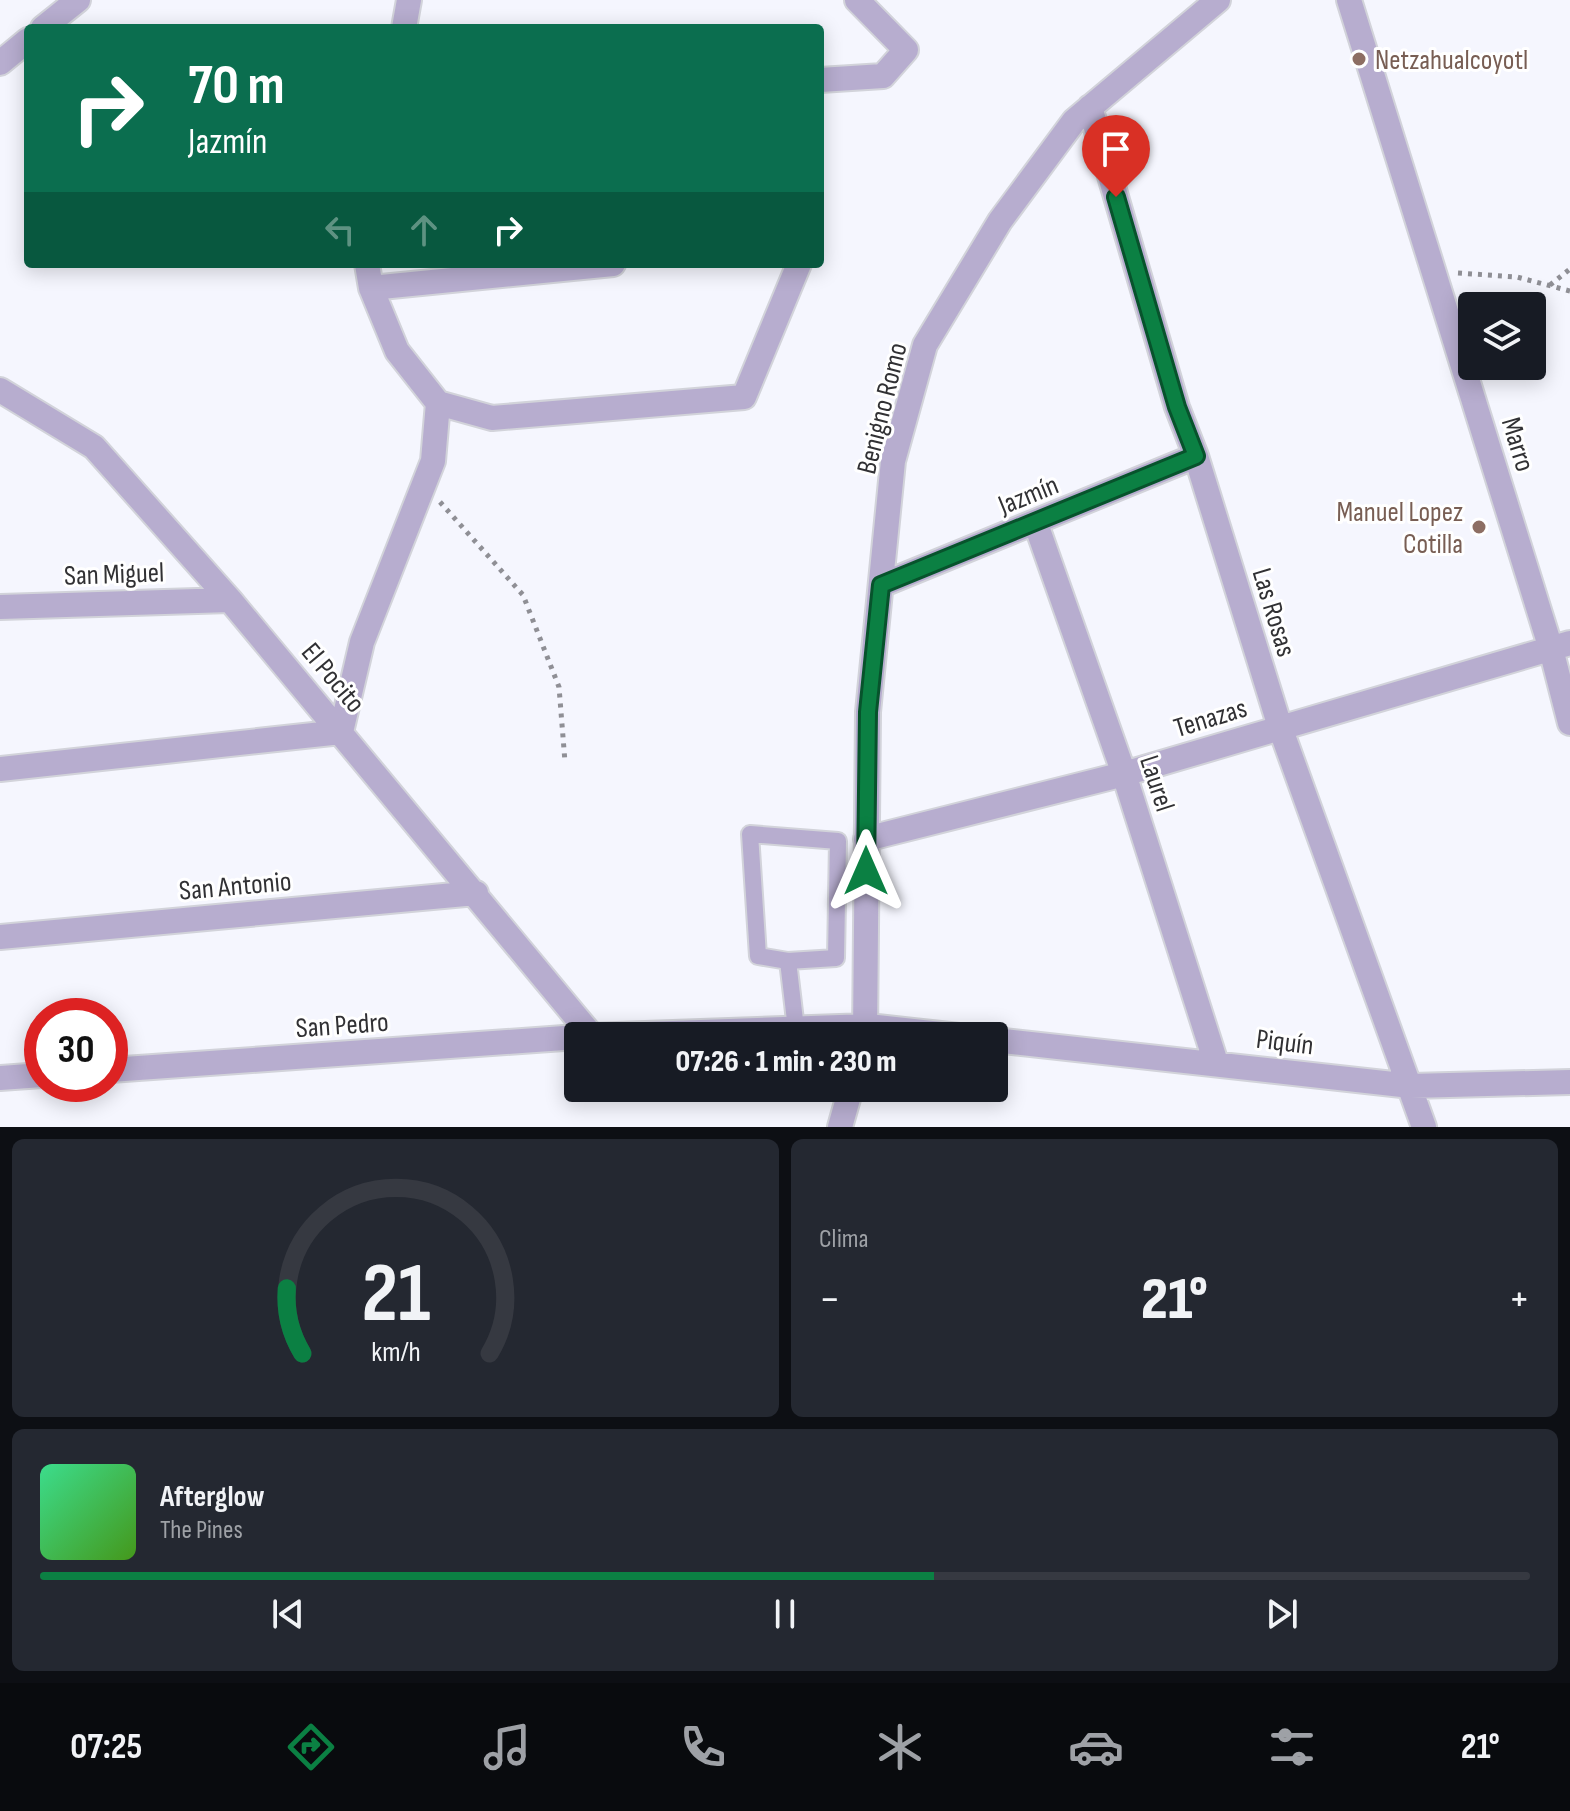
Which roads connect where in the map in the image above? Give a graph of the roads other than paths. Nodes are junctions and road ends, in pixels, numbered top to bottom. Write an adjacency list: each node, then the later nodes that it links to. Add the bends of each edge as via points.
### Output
1 (78, 0): 6 (street)
2 (409, 0): 7 (street)
3 (857, 0): 10 (street, via 906,50 883,76)
4 (1218, 0): 11 (street, Benigno Romo)
5 (1349, 0): 22 (street, Marro, via 1433,271)
6 (48, 24)
7 (405, 24)
8 (24, 43): 9 (street)
9 (0, 63)
10 (824, 80)
11 (1090, 107): 17 (street, Las Rosas); 19 (street, Benigno Romo, via 1000,221 925,345 893,461)
12 (532, 268): 14 (street)
13 (797, 268): 16 (street, via 744,397 492,418)
14 (369, 276): 16 (street, via 397,351)
15 (0, 390): 20 (street, El Pocito, via 94,447)
16 (438, 403): 25 (street, via 433,461 362,642)
17 (1196, 456): 18 (street, Jazmín); 24 (street, Las Rosas)
18 (1036, 524): 19 (street, Jazmín); 27 (street, Laurel)
19 (881, 585): 28 (street, Benigno Romo, via 868,712)
20 (230, 600): 21 (street, San Miguel); 25 (street, El Pocito)
21 (0, 607)
22 (1560, 646): 23 (street, Marro); 24 (street, Tenazas)
23 (1570, 723)
24 (1280, 727): 27 (street, Tenazas); 42 (street, Las Rosas)
25 (341, 732): 26 (street); 29 (street, El Pocito)
26 (0, 769)
27 (1124, 774): 28 (street, Tenazas); 37 (street, Laurel)
28 (866, 839): 34 (street, Benigno Romo)
29 (476, 893): 30 (street, San Antonio); 32 (street, El Pocito)
30 (0, 937)
31 (788, 961): 31 (lane, via 758,956 750,834 838,841 836,958); 33 (lane)
32 (579, 1022)
33 (795, 1022)
34 (867, 1022)
35 (564, 1038): 38 (street, San Pedro)
36 (1008, 1041): 37 (street, Piquín)
37 (1216, 1063): 42 (street, Piquín)
38 (128, 1069)
39 (24, 1076): 40 (street)
40 (0, 1078)
41 (1570, 1082): 42 (street, Piquín)
42 (1411, 1086): 45 (street, Las Rosas)
43 (847, 1102): 44 (street)
44 (840, 1127)
45 (1424, 1127)

